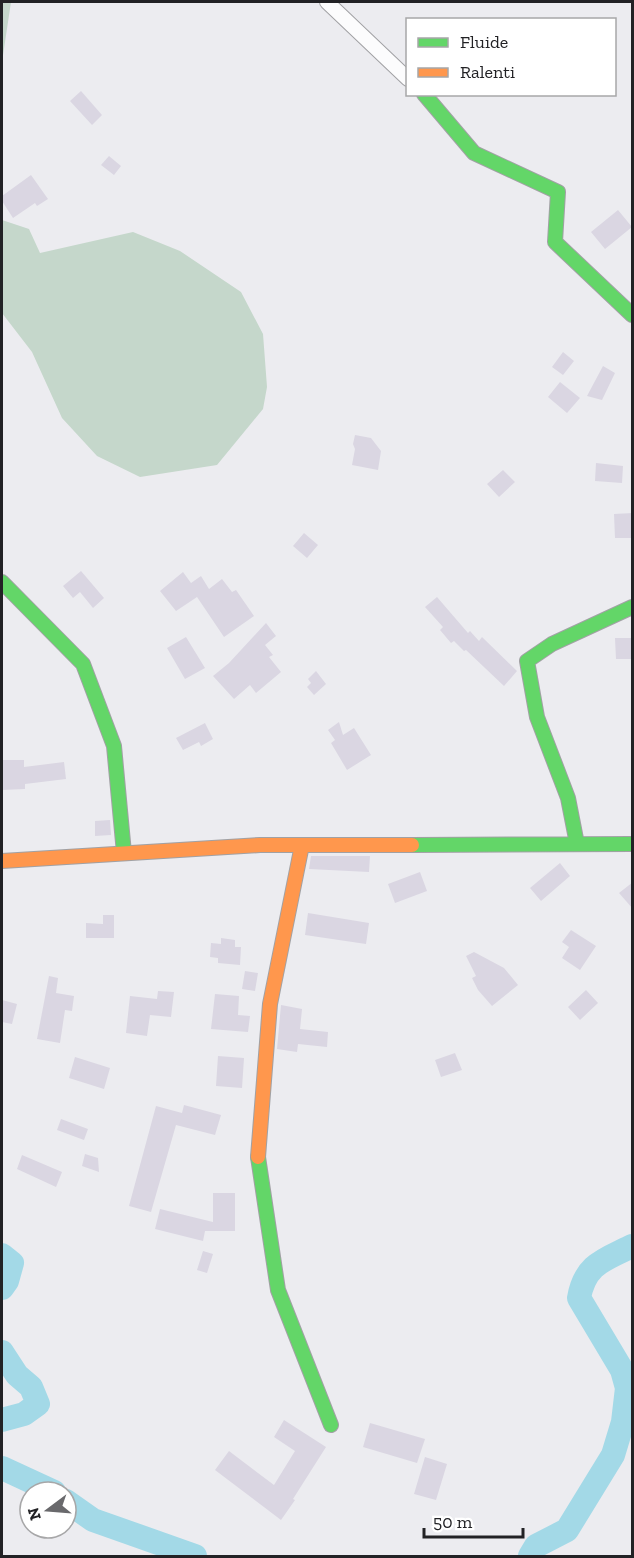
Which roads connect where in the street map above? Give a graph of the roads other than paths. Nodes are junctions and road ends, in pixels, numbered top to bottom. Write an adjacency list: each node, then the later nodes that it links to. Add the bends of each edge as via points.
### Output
1 (327, 2): 2 (street)
2 (406, 77)
3 (426, 96): 4 (street, via 474,153 558,192 555,242)
4 (633, 315)
5 (2, 582): 10 (street, via 83,664 114,746)
6 (633, 607): 8 (street, via 552,644 527,661 537,717 568,798)
7 (302, 844): 8 (street); 10 (street); 12 (street, via 270,1004 257,1153 278,1290)
8 (577, 844): 9 (street)
9 (633, 844)
10 (124, 853): 11 (street)
11 (2, 861)
12 (331, 1425)

